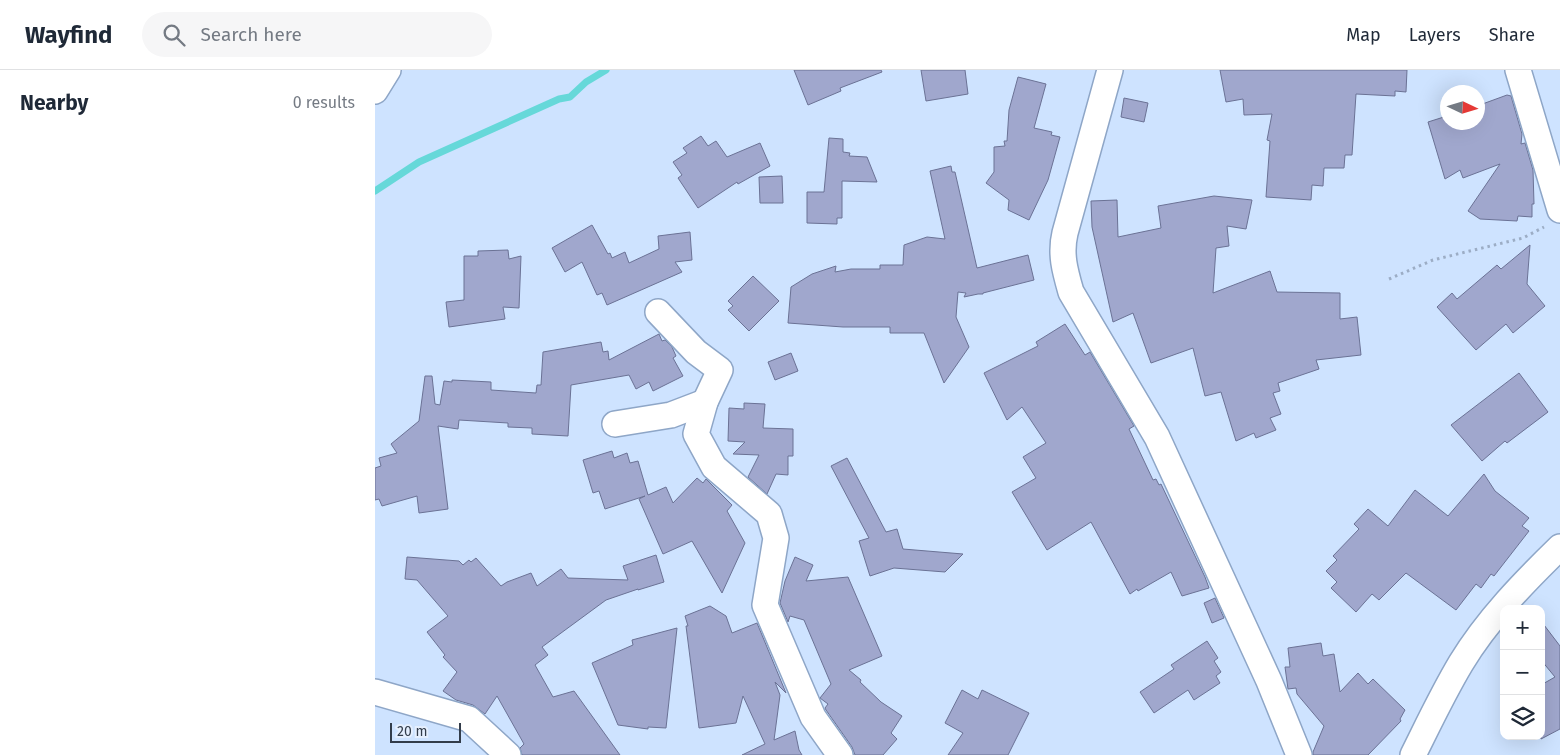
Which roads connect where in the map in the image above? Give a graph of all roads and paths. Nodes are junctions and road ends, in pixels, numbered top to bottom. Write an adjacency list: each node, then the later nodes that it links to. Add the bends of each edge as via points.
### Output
1 (388, 70): 4 (street)
2 (1109, 70): 14 (street, via 1062,250 1071,292 1157,437 1269,681)
3 (1518, 70): 5 (street)
4 (375, 92)
5 (1553, 218): 6 (path, via 1523,238 1433,260)
6 (1389, 279)
7 (658, 312): 8 (street, via 696,352 720,370)
8 (705, 402): 9 (street, via 671,415); 13 (street, via 695,434 714,467 769,514 776,538 765,606 813,717)
9 (615, 424)
10 (1560, 547): 15 (street, via 1524,582 1486,627 1461,663)
11 (375, 692): 12 (street, via 469,719)
12 (508, 755)
13 (840, 755)
14 (1299, 755)
15 (1413, 755)

